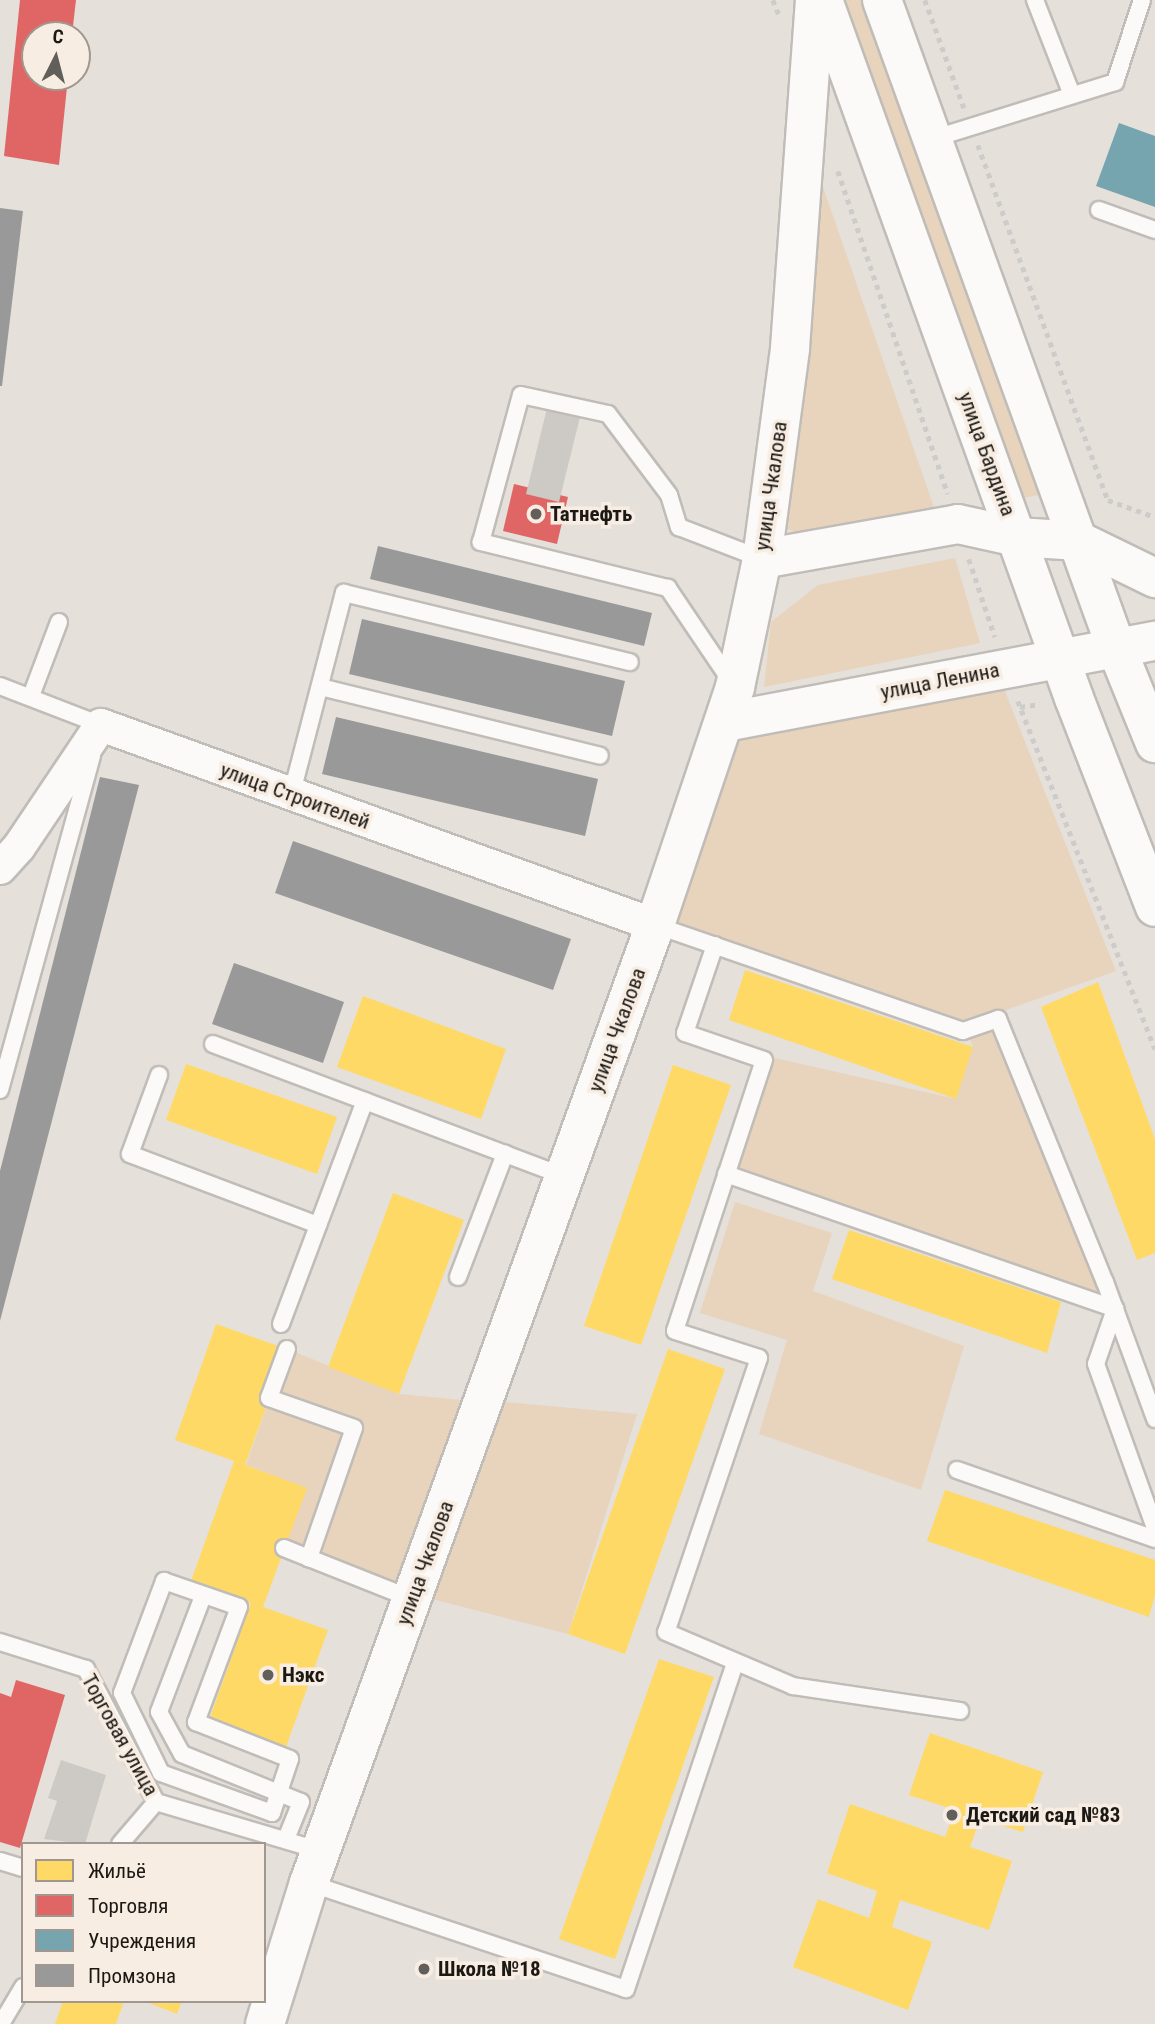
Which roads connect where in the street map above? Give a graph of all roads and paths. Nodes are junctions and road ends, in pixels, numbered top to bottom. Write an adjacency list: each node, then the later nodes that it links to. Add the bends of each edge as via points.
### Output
1 (815, 0): 15 (street, улица Чкалова, via 790,348)
2 (823, 0): 13 (street, улица Бардина)
3 (882, 0): 9 (street)
4 (925, 0): 8 (path)
5 (1035, 0): 7 (lane)
6 (1142, 0): 7 (lane, via 1115,82)
7 (1072, 95): 8 (lane)
8 (971, 127): 9 (lane); 12 (path, via 1108,500)
9 (932, 139): 14 (street)
10 (1099, 210): 11 (lane)
11 (1155, 230)
12 (1155, 517)
13 (1017, 537): 14 (street); 15 (street, via 958,524); 20 (street, улица Бардина)
14 (1079, 541): 16 (street); 19 (street)
15 (762, 559): 25 (street, улица Чкалова); 25 (lane, via 679,527 669,495 608,414 521,396 481,542 668,588)
16 (1155, 578)
17 (59, 622): 24 (lane)
18 (1155, 641): 19 (street, улица Ленина)
19 (1116, 647): 20 (street, улица Ленина); 27 (street)
20 (1059, 657): 25 (street, улица Ленина); 31 (street, улица Бардина)
21 (630, 662): 23 (lane, via 344,593)
22 (0, 686): 24 (lane)
23 (320, 687): 28 (lane); 29 (lane)
24 (31, 695): 26 (lane)
25 (730, 705): 32 (street, улица Чкалова)
26 (101, 725): 29 (street, улица Строителей); 30 (street); 36 (lane)
27 (1155, 743)
28 (600, 756)
29 (291, 796): 32 (street, улица Строителей)
30 (0, 868)
31 (1155, 906)
32 (655, 925): 33 (lane); 40 (street, улица Чкалова)
33 (715, 945): 39 (lane, via 685,1033 764,1060); 43 (lane, via 963,1031 998,1019)
34 (213, 1044): 37 (lane)
35 (159, 1076): 41 (lane, via 130,1154)
36 (0, 1090)
37 (365, 1101): 38 (lane); 41 (lane)
38 (505, 1154): 40 (lane); 42 (lane)
39 (726, 1174): 43 (lane); 55 (lane, via 675,1331 759,1358 666,1632)
40 (564, 1176): 53 (street, улица Чкалова)
41 (318, 1225): 44 (lane)
42 (458, 1277)
43 (1115, 1309): 46 (lane); 48 (lane, via 1096,1364)
44 (281, 1324)
45 (287, 1349): 51 (lane, via 270,1398 354,1428)
46 (1155, 1419)
47 (957, 1470): 49 (lane)
48 (1155, 1528)
49 (1155, 1539)
50 (284, 1548): 51 (lane)
51 (309, 1558): 53 (lane)
52 (203, 1596): 57 (lane, via 159,1712 182,1754); 57 (lane, via 239,1606 196,1722 290,1759); 57 (lane, via 164,1581 122,1693 161,1773 272,1813)
53 (412, 1599): 62 (street, улица Чкалова)
54 (0, 1642): 58 (lane, Торговая улица, via 86,1669)
55 (735, 1664): 56 (lane, via 793,1686); 62 (lane, Торговая улица, via 626,1989)
56 (960, 1711)
57 (279, 1793): 62 (lane, via 301,1802)
58 (156, 1802): 59 (lane); 60 (lane, Торговая улица)
59 (122, 1842)
60 (262, 1842)
61 (266, 1843): 62 (lane, Торговая улица)
62 (305, 1858): 67 (street, улица Чкалова)
63 (0, 1861): 64 (lane)
64 (21, 1867)
65 (21, 1990): 66 (lane)
66 (1, 2024)
67 (265, 2024)

